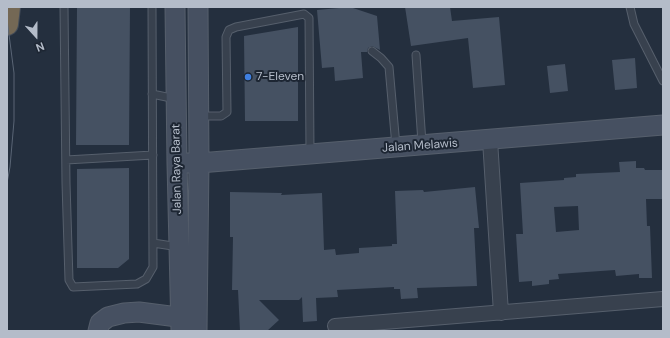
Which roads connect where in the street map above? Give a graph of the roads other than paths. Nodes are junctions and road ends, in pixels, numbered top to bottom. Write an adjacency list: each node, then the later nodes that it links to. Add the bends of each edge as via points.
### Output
1 (9, 7): 7 (highway)
2 (64, 7): 20 (lane)
3 (152, 7): 11 (lane)
4 (175, 7): 12 (main road, Jalan Raya Barat)
5 (198, 7): 13 (main road, Jalan Raya Barat)
6 (630, 7): 10 (lane, via 634,24)
7 (7, 24)
8 (372, 51): 17 (lane, via 389,67)
9 (416, 55): 16 (lane)
10 (663, 81)
11 (152, 94): 12 (lane); 19 (lane)
12 (176, 99): 21 (main road, Jalan Raya Barat)
13 (199, 116): 18 (lane, via 222,116 227,112 226,37 229,30 304,14 309,18); 22 (main road, Jalan Raya Barat)
14 (663, 125): 15 (main road, Jalan Melawis)
15 (490, 140): 16 (main road, Jalan Melawis); 26 (street)
16 (422, 146): 17 (main road, Jalan Melawis)
17 (396, 148): 18 (main road, Jalan Melawis)
18 (310, 154): 22 (main road, Jalan Melawis)
19 (153, 155): 20 (lane); 23 (lane)
20 (66, 160): 23 (lane, via 69,280 73,287 137,284 146,279 153,267)
21 (177, 163): 22 (main road, Jalan Melawis); 24 (main road, Jalan Raya Barat)
22 (199, 163): 27 (main road, Jalan Raya Barat)
23 (153, 243): 24 (lane)
24 (179, 247): 27 (main road, Jalan Raya Barat)
25 (663, 299): 26 (street)
26 (501, 313): 28 (street)
27 (189, 324): 29 (main road, via 139,312 114,314 100,323)
28 (335, 326)
29 (98, 331)

